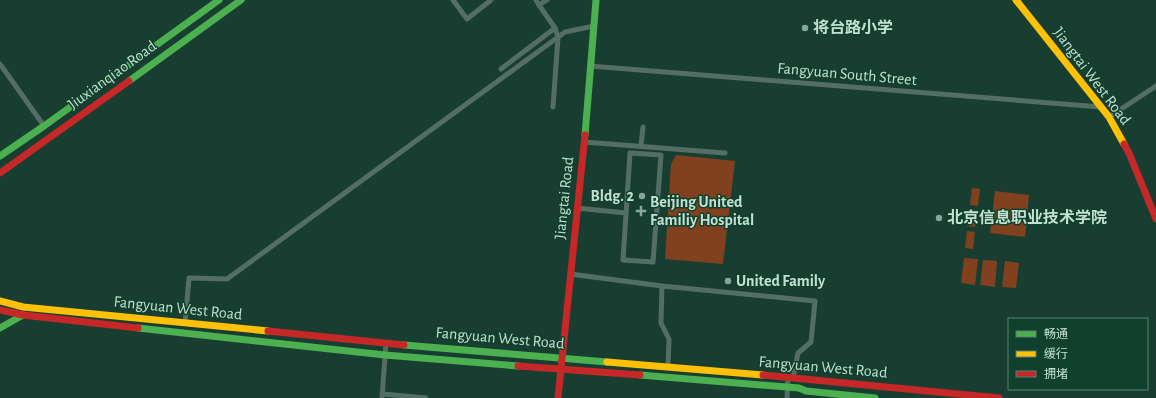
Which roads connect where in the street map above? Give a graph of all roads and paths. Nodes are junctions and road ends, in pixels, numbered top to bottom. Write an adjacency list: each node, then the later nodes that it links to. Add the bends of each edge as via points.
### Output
1 (218, 0): 20 (main road, Jiuxianqiao Road)
2 (241, 0): 26 (main road, Jiuxianqiao Road)
3 (453, 0): 4 (street, via 467,19)
4 (491, 0)
5 (536, 0): 9 (street)
6 (547, 0): 9 (street)
7 (596, 0): 10 (main road, Jiangtai Road)
8 (1016, 0): 18 (main road, Jiangtai West Road)
9 (539, 5): 11 (street)
10 (594, 26): 12 (street, via 565,32); 14 (main road, Jiangtai Road)
11 (555, 28): 12 (street); 15 (street)
12 (558, 37): 17 (street); 35 (street, via 227,279 189,278)
13 (0, 64): 20 (street)
14 (590, 66): 18 (street, Fangyuan South Street); 22 (main road, Jiangtai Road)
15 (501, 69)
16 (1156, 86): 19 (street)
17 (553, 106)
18 (1102, 107): 19 (main road, Jiangtai West Road)
19 (1109, 117): 29 (main road, Jiangtai West Road, via 1129,153)
20 (44, 126): 25 (main road, Jiuxianqiao Road)
21 (643, 127): 23 (street)
22 (584, 142): 23 (street); 27 (main road, Jiangtai Road)
23 (641, 146): 24 (street)
24 (725, 153)
25 (0, 156)
26 (0, 173)
27 (577, 208): 28 (street); 30 (main road, Jiangtai Road)
28 (626, 214): 28 (street, via 630,153 660,155 653,262 623,260)
29 (1156, 219)
30 (570, 274): 31 (street); 39 (main road, Jiangtai Road)
31 (662, 286): 40 (street, via 661,323 669,339); 42 (street, via 815,301 811,342 798,353)
32 (0, 301): 35 (main road, Fangyuan West Road, via 23,307)
33 (0, 310): 34 (main road, Fangyuan West Road)
34 (23, 315): 36 (main road); 38 (main road, Fangyuan West Road)
35 (186, 323): 37 (main road, Fangyuan West Road)
36 (0, 328)
37 (386, 343): 38 (street); 39 (main road, Fangyuan West Road)
38 (385, 355): 41 (main road, Fangyuan West Road); 44 (street)
39 (562, 357): 40 (main road, Fangyuan West Road); 41 (main road, Jiangtai Road)
40 (668, 367): 42 (main road, Fangyuan West Road)
41 (561, 369): 43 (main road, Fangyuan West Road); 46 (main road, Jiangtai Road)
42 (791, 378): 43 (street); 49 (main road, Fangyuan West Road)
43 (788, 387): 47 (street); 48 (main road, Fangyuan West Road)
44 (382, 396): 45 (street)
45 (426, 398)
46 (558, 398)
47 (787, 398)
48 (875, 398)
49 (999, 398)

